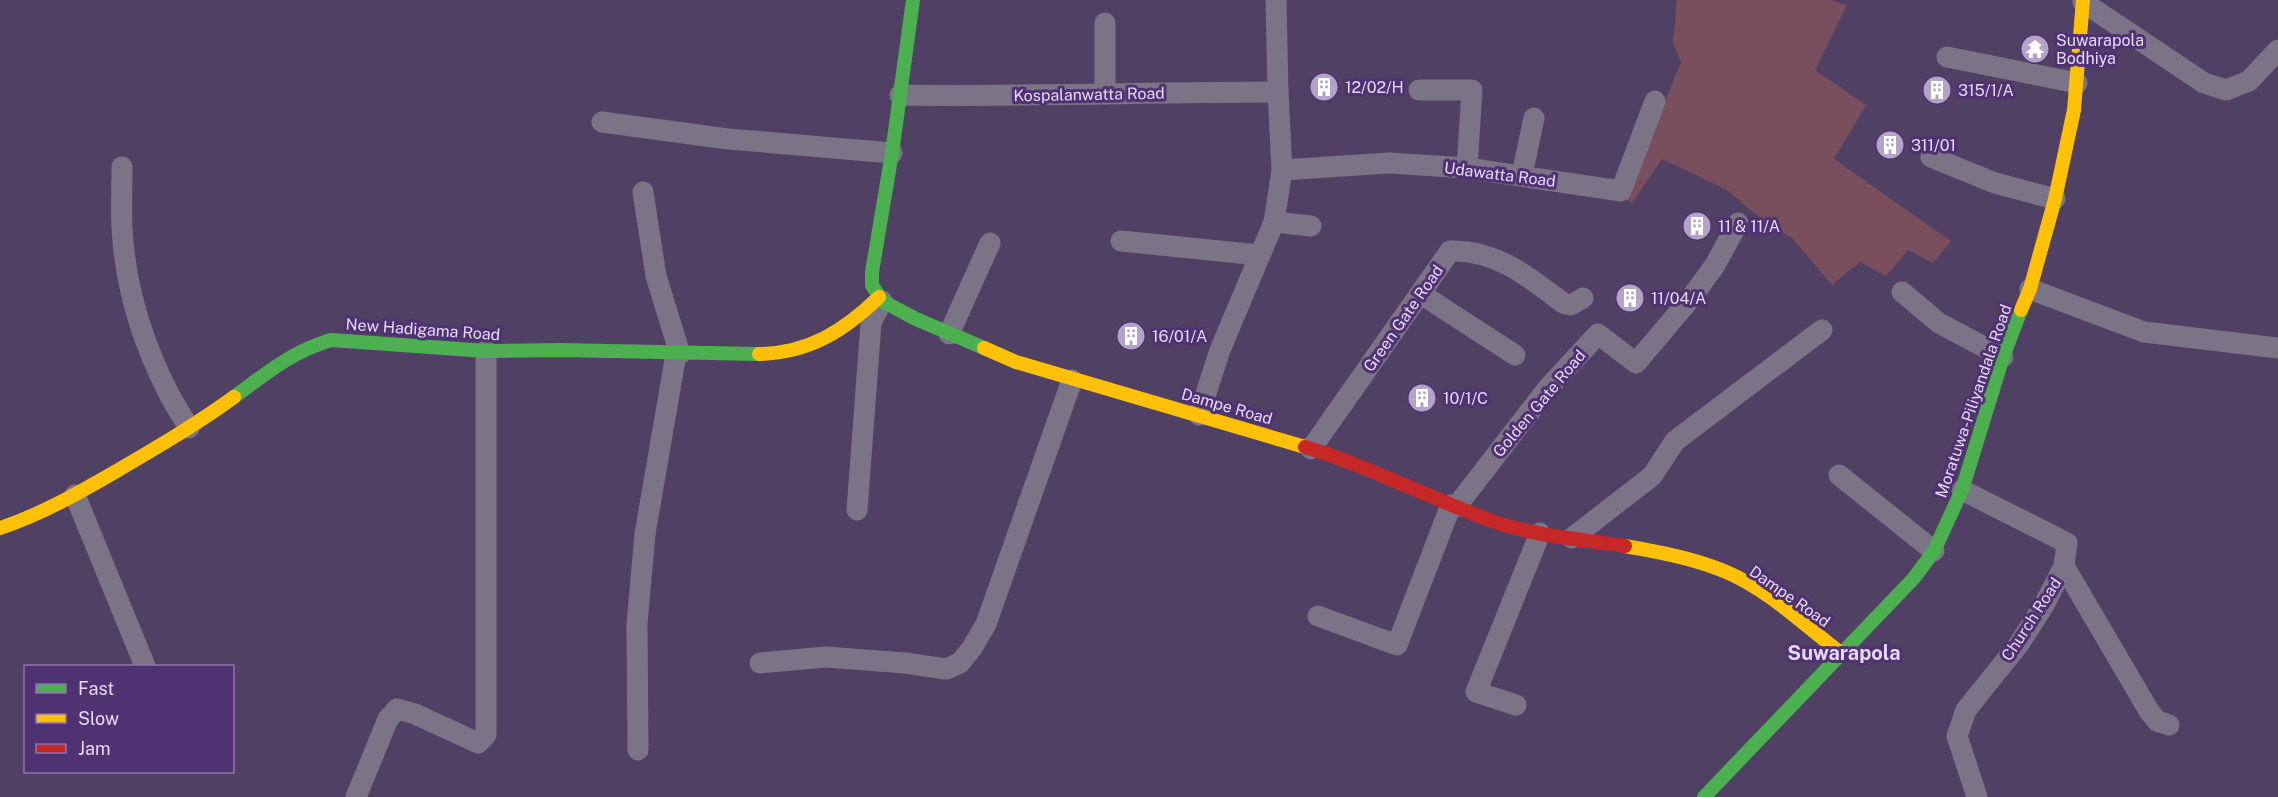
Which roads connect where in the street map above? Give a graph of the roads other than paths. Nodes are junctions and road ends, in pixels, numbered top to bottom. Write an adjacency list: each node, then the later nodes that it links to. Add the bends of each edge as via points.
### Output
1 (913, 0): 11 (street)
2 (1276, 0): 9 (street)
3 (2083, 1): 5 (street, via 2204,83 2226,90 2249,81); 7 (street, Moratuwa-Piliyandala Road)
4 (1105, 23): 10 (street)
5 (2278, 50)
6 (1947, 57): 7 (street)
7 (2078, 83): 22 (street, Moratuwa-Piliyandala Road)
8 (1419, 90): 18 (street, via 1472,90)
9 (1278, 92): 10 (street, Kospalanwatta Road); 19 (street)
10 (1105, 93): 11 (street, Kospalanwatta Road)
11 (900, 95): 15 (street)
12 (1655, 101): 20 (street, Udawatta Road, via 1621,192)
13 (1534, 118): 20 (street)
14 (602, 122): 15 (street, via 728,139)
15 (892, 153): 33 (street, via 872,272 872,285)
16 (1931, 157): 22 (street, via 1995,183)
17 (122, 167): 43 (street, via 122,228 130,290 140,328)
18 (1467, 168): 19 (street, Udawatta Road, via 1389,163); 20 (street, Udawatta Road)
19 (1282, 171): 23 (street)
20 (1522, 175)
21 (643, 192): 38 (street, via 656,276)
22 (2055, 199): 29 (street, Moratuwa-Piliyandala Road)
23 (1274, 222): 25 (street); 28 (street)
24 (1738, 223): 48 (street, Golden Gate Road, via 1691,298 1636,363 1598,334 1548,388)
25 (1311, 226)
26 (1121, 241): 28 (street)
27 (990, 243): 35 (street)
28 (1259, 255): 42 (street, via 1220,350)
29 (2030, 289): 36 (street, via 2144,332); 40 (street, Moratuwa-Piliyandala Road)
30 (1902, 292): 40 (street, via 1939,323)
31 (1421, 294): 32 (street, Green Gate Road, via 1449,251 1467,250 1520,271 1563,303 1571,305); 39 (street); 44 (street, Green Gate Road)
32 (1583, 298)
33 (880, 299): 35 (street, Dampe Road); 38 (street, New Hadigama Road, via 854,321 801,348 737,356); 49 (street, via 871,323)
34 (1822, 330): 52 (street, via 1675,441 1652,476)
35 (949, 334): 41 (street, Dampe Road)
36 (2278, 348)
37 (486, 351): 38 (street, New Hadigama Road); 43 (street, New Hadigama Road, via 331,340 292,355); 62 (street, via 486,735 478,743 397,709 388,719)
38 (678, 354): 61 (street, via 645,534 637,624)
39 (1515, 355)
40 (2003, 357): 46 (street, Moratuwa-Piliyandala Road)
41 (1072, 380): 42 (street, Dampe Road); 57 (street, via 986,624 960,663 946,669 826,657)
42 (1199, 415): 44 (street, Dampe Road)
43 (189, 428): 47 (street, New Hadigama Road)
44 (1311, 449): 48 (street, Dampe Road)
45 (1839, 475): 53 (street)
46 (1962, 490): 53 (street, Moratuwa-Piliyandala Road); 54 (street, Church Road, via 2067,543)
47 (75, 495): 50 (street, New Hadigama Road, via 22,522); 58 (street)
48 (1454, 506): 51 (street, Dampe Road); 55 (street, via 1397,645)
49 (857, 510)
50 (0, 528)
51 (1540, 534): 52 (street, Dampe Road); 59 (street, via 1476,692)
52 (1572, 538): 56 (street, Dampe Road, via 1660,552 1726,572 1764,594)
53 (1934, 551): 56 (street, Moratuwa-Piliyandala Road, via 1914,578)
54 (2064, 566): 60 (street, via 2149,711 2157,721); 64 (street, Church Road, via 2019,644 1966,710 1957,736)
55 (1318, 616)
56 (1842, 654): 63 (street, Moratuwa-Piliyandala Road)
57 (760, 663)
58 (145, 665)
59 (1516, 705)
60 (2169, 725)
61 (638, 750)
62 (356, 797)
63 (1704, 797)
64 (1977, 797)

